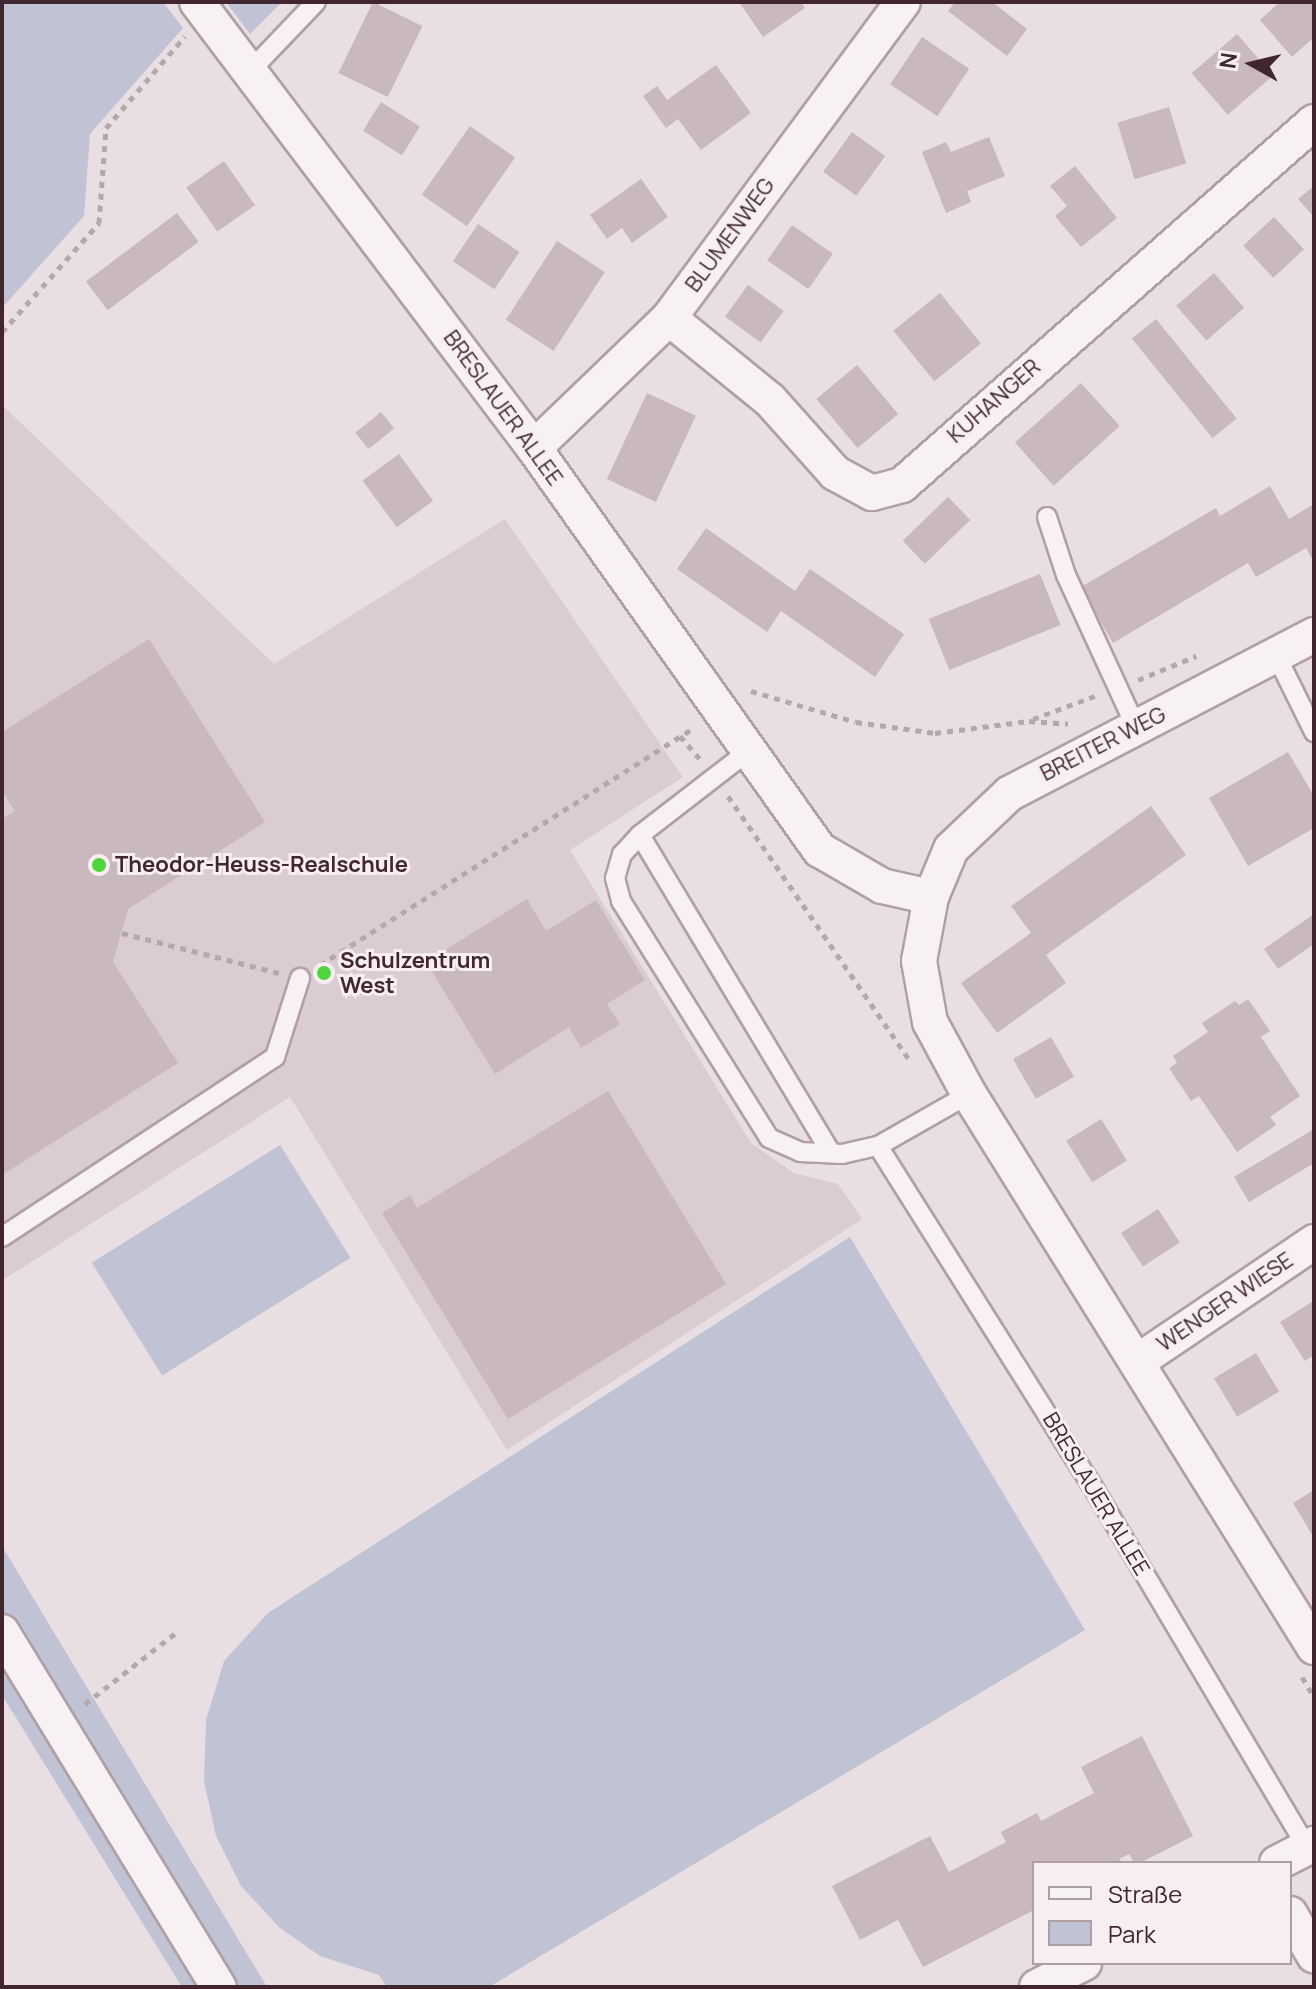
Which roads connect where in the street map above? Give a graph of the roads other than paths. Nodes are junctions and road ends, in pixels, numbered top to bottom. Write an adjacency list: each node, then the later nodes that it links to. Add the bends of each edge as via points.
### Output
1 (316, 2): 4 (lane)
2 (903, 2): 6 (street, BLUMENWEG)
3 (201, 7): 4 (street, BRESLAUER ALLEE)
4 (251, 70): 7 (street, BRESLAUER ALLEE)
5 (1314, 122): 6 (street, KUHANGER, via 902,485 872,493 835,473 770,400)
6 (669, 318): 7 (street, BLUMENWEG)
7 (534, 448): 13 (street, BRESLAUER ALLEE)
8 (1047, 517): 11 (lane, via 1066,575 1117,689)
9 (1314, 635): 10 (street, BREITER WEG)
10 (1277, 657): 11 (street, BREITER WEG); 12 (lane)
11 (1124, 732): 15 (street, BREITER WEG, via 1010,793 979,819 951,849)
12 (1314, 732)
13 (746, 753): 14 (lane); 15 (street, BRESLAUER ALLEE, via 820,850 882,886)
14 (640, 835): 19 (lane); 19 (lane, via 622,854 615,878 621,901 769,1138 800,1152)
15 (931, 897): 17 (street, via 919,961 930,1022)
16 (300, 978): 20 (lane, via 275,1057)
17 (955, 1100): 18 (lane); 22 (street)
18 (878, 1146): 19 (lane); 25 (lane, BRESLAUER ALLEE)
19 (831, 1153)
20 (2, 1237)
21 (1314, 1242): 22 (street, WENGER WIESE)
22 (1137, 1362): 24 (street)
23 (2, 1632): 30 (street)
24 (1314, 1647)
25 (1311, 1845): 26 (street)
26 (1281, 1861)
27 (1292, 1917): 28 (street)
28 (1314, 1955)
29 (1080, 1965): 31 (street)
30 (219, 1987)
31 (1037, 1987)

